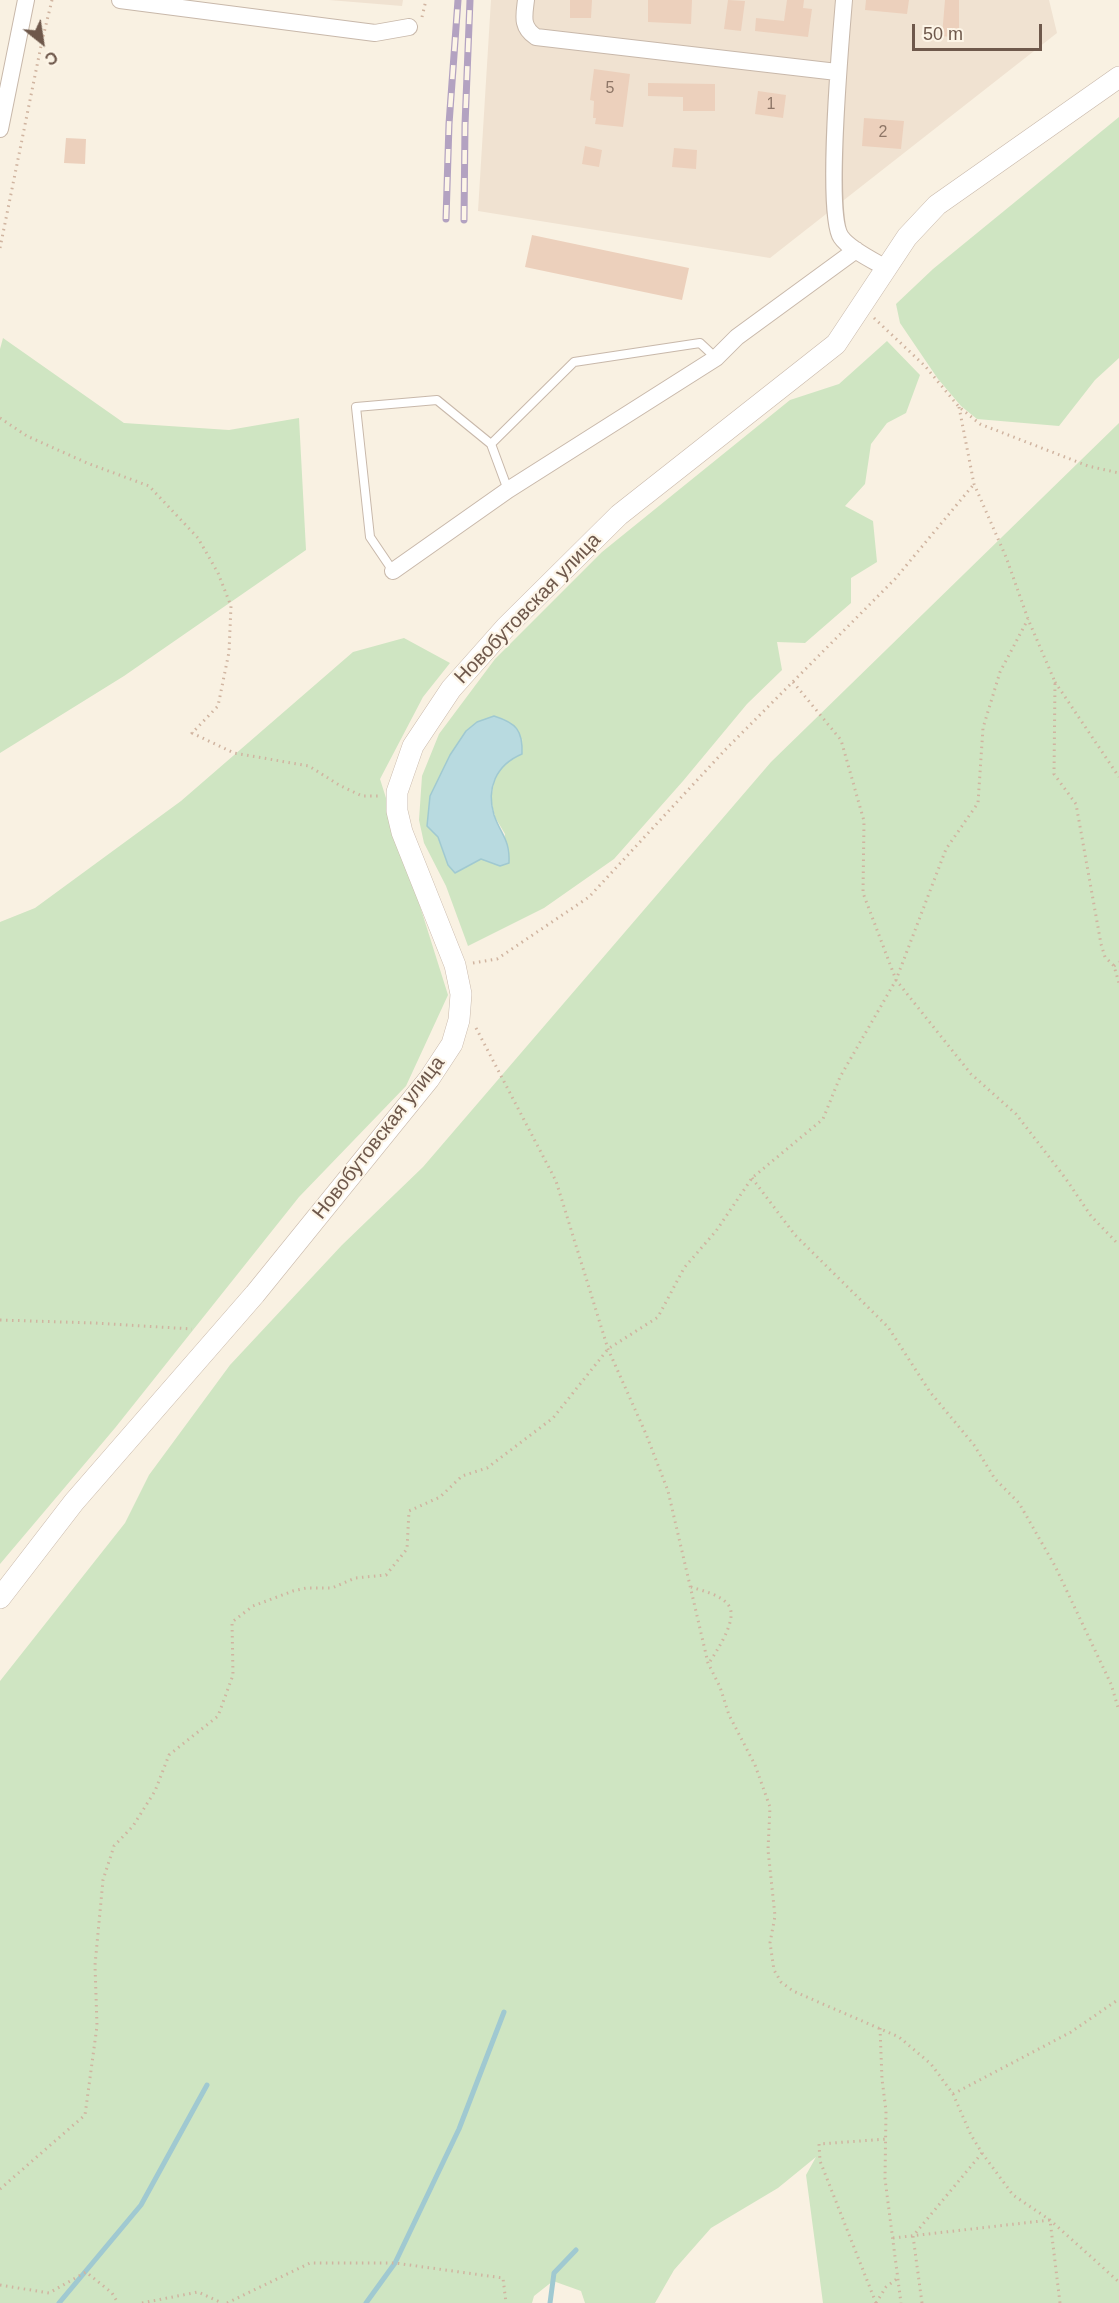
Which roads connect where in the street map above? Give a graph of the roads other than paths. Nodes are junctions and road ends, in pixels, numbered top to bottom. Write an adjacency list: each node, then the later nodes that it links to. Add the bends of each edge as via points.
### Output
1 (26, 0): 8 (street)
2 (120, 0): 5 (street, via 375,33)
3 (526, 0): 6 (street, via 523,21 527,32 536,37)
4 (844, 0): 6 (street)
5 (409, 27)
6 (837, 72): 9 (street, via 835,207 840,237)
7 (1119, 76): 10 (street, Новобутовская улица, via 938,205 907,237)
8 (0, 129)
9 (856, 250): 10 (street); 11 (street, via 737,338)
10 (886, 268): 15 (street, Новобутовская улица, via 836,344 619,515 506,627 451,689 413,746 404,768 397,811 455,965 462,994 452,1044 429,1079 255,1294 74,1502)
11 (716, 358): 12 (lane, via 700,343 574,362); 13 (street)
12 (491, 444): 13 (lane); 14 (lane, via 437,400 356,407 370,537)
13 (508, 490): 14 (street)
14 (393, 571)
15 (0, 1598)

